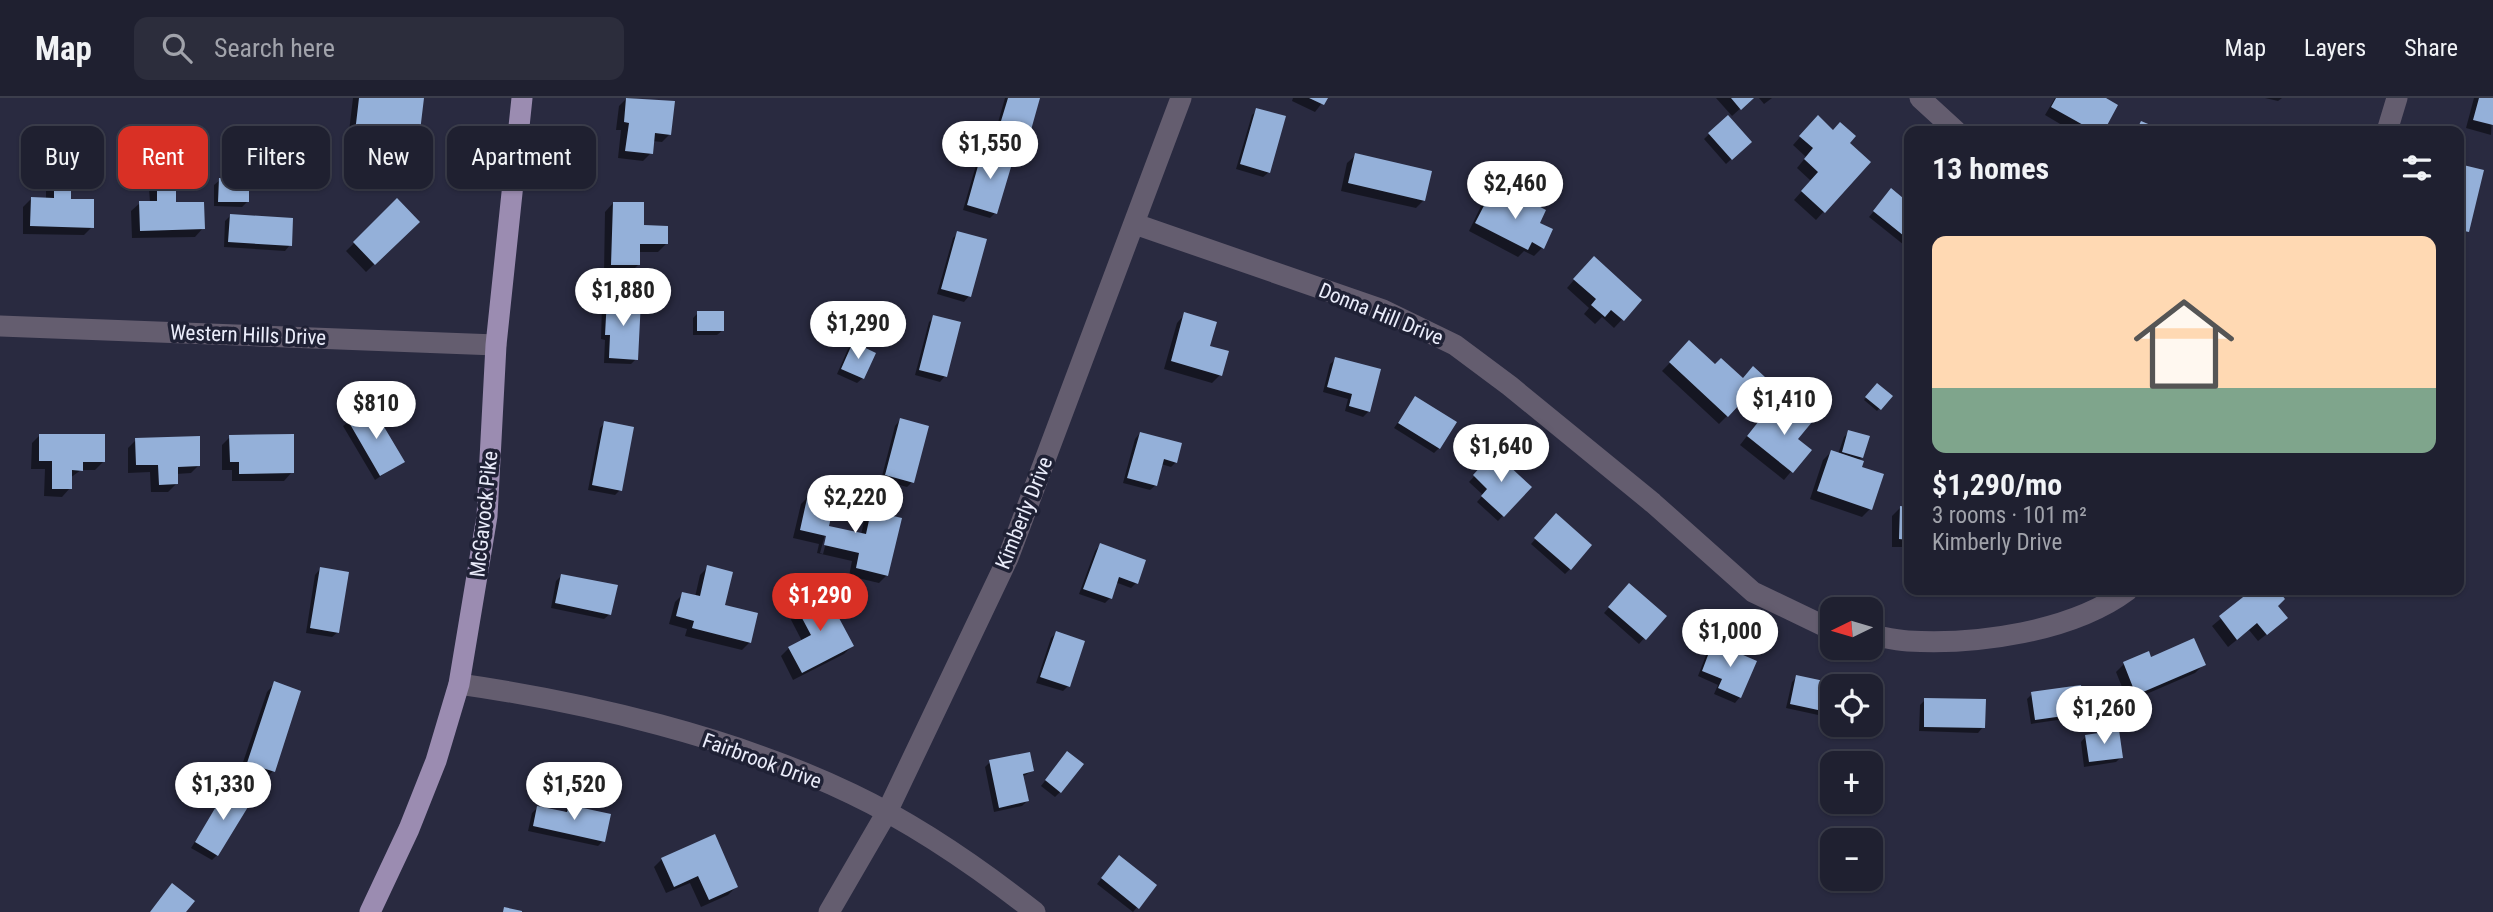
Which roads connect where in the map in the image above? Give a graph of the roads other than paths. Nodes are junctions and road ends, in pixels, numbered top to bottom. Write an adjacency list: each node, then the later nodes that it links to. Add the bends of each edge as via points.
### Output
1 (522, 98): 9 (main road, McGavock Pike)
2 (1181, 98): 7 (street, Kimberly Drive)
3 (1920, 98): 5 (street)
4 (2397, 98): 6 (street)
5 (1951, 126)
6 (2389, 126)
7 (1135, 224): 11 (street, Donna Hill Drive, via 1383,310 1455,345 1653,503 1753,592); 14 (street, Kimberly Drive, via 1008,558)
8 (0, 326): 9 (street, Western Hills Drive)
9 (496, 345): 13 (main road, McGavock Pike, via 487,516)
10 (2121, 595): 12 (street, via 2062,624 1977,640)
11 (1820, 624)
12 (1883, 637)
13 (459, 684): 14 (street, Fairbrook Drive, via 563,702 682,733 787,768); 15 (main road, McGavock Pike, via 410,830)
14 (887, 812): 16 (street, Kimberly Drive); 17 (street, Fairbrook Drive)
15 (370, 912)
16 (829, 912)
17 (1035, 912)

